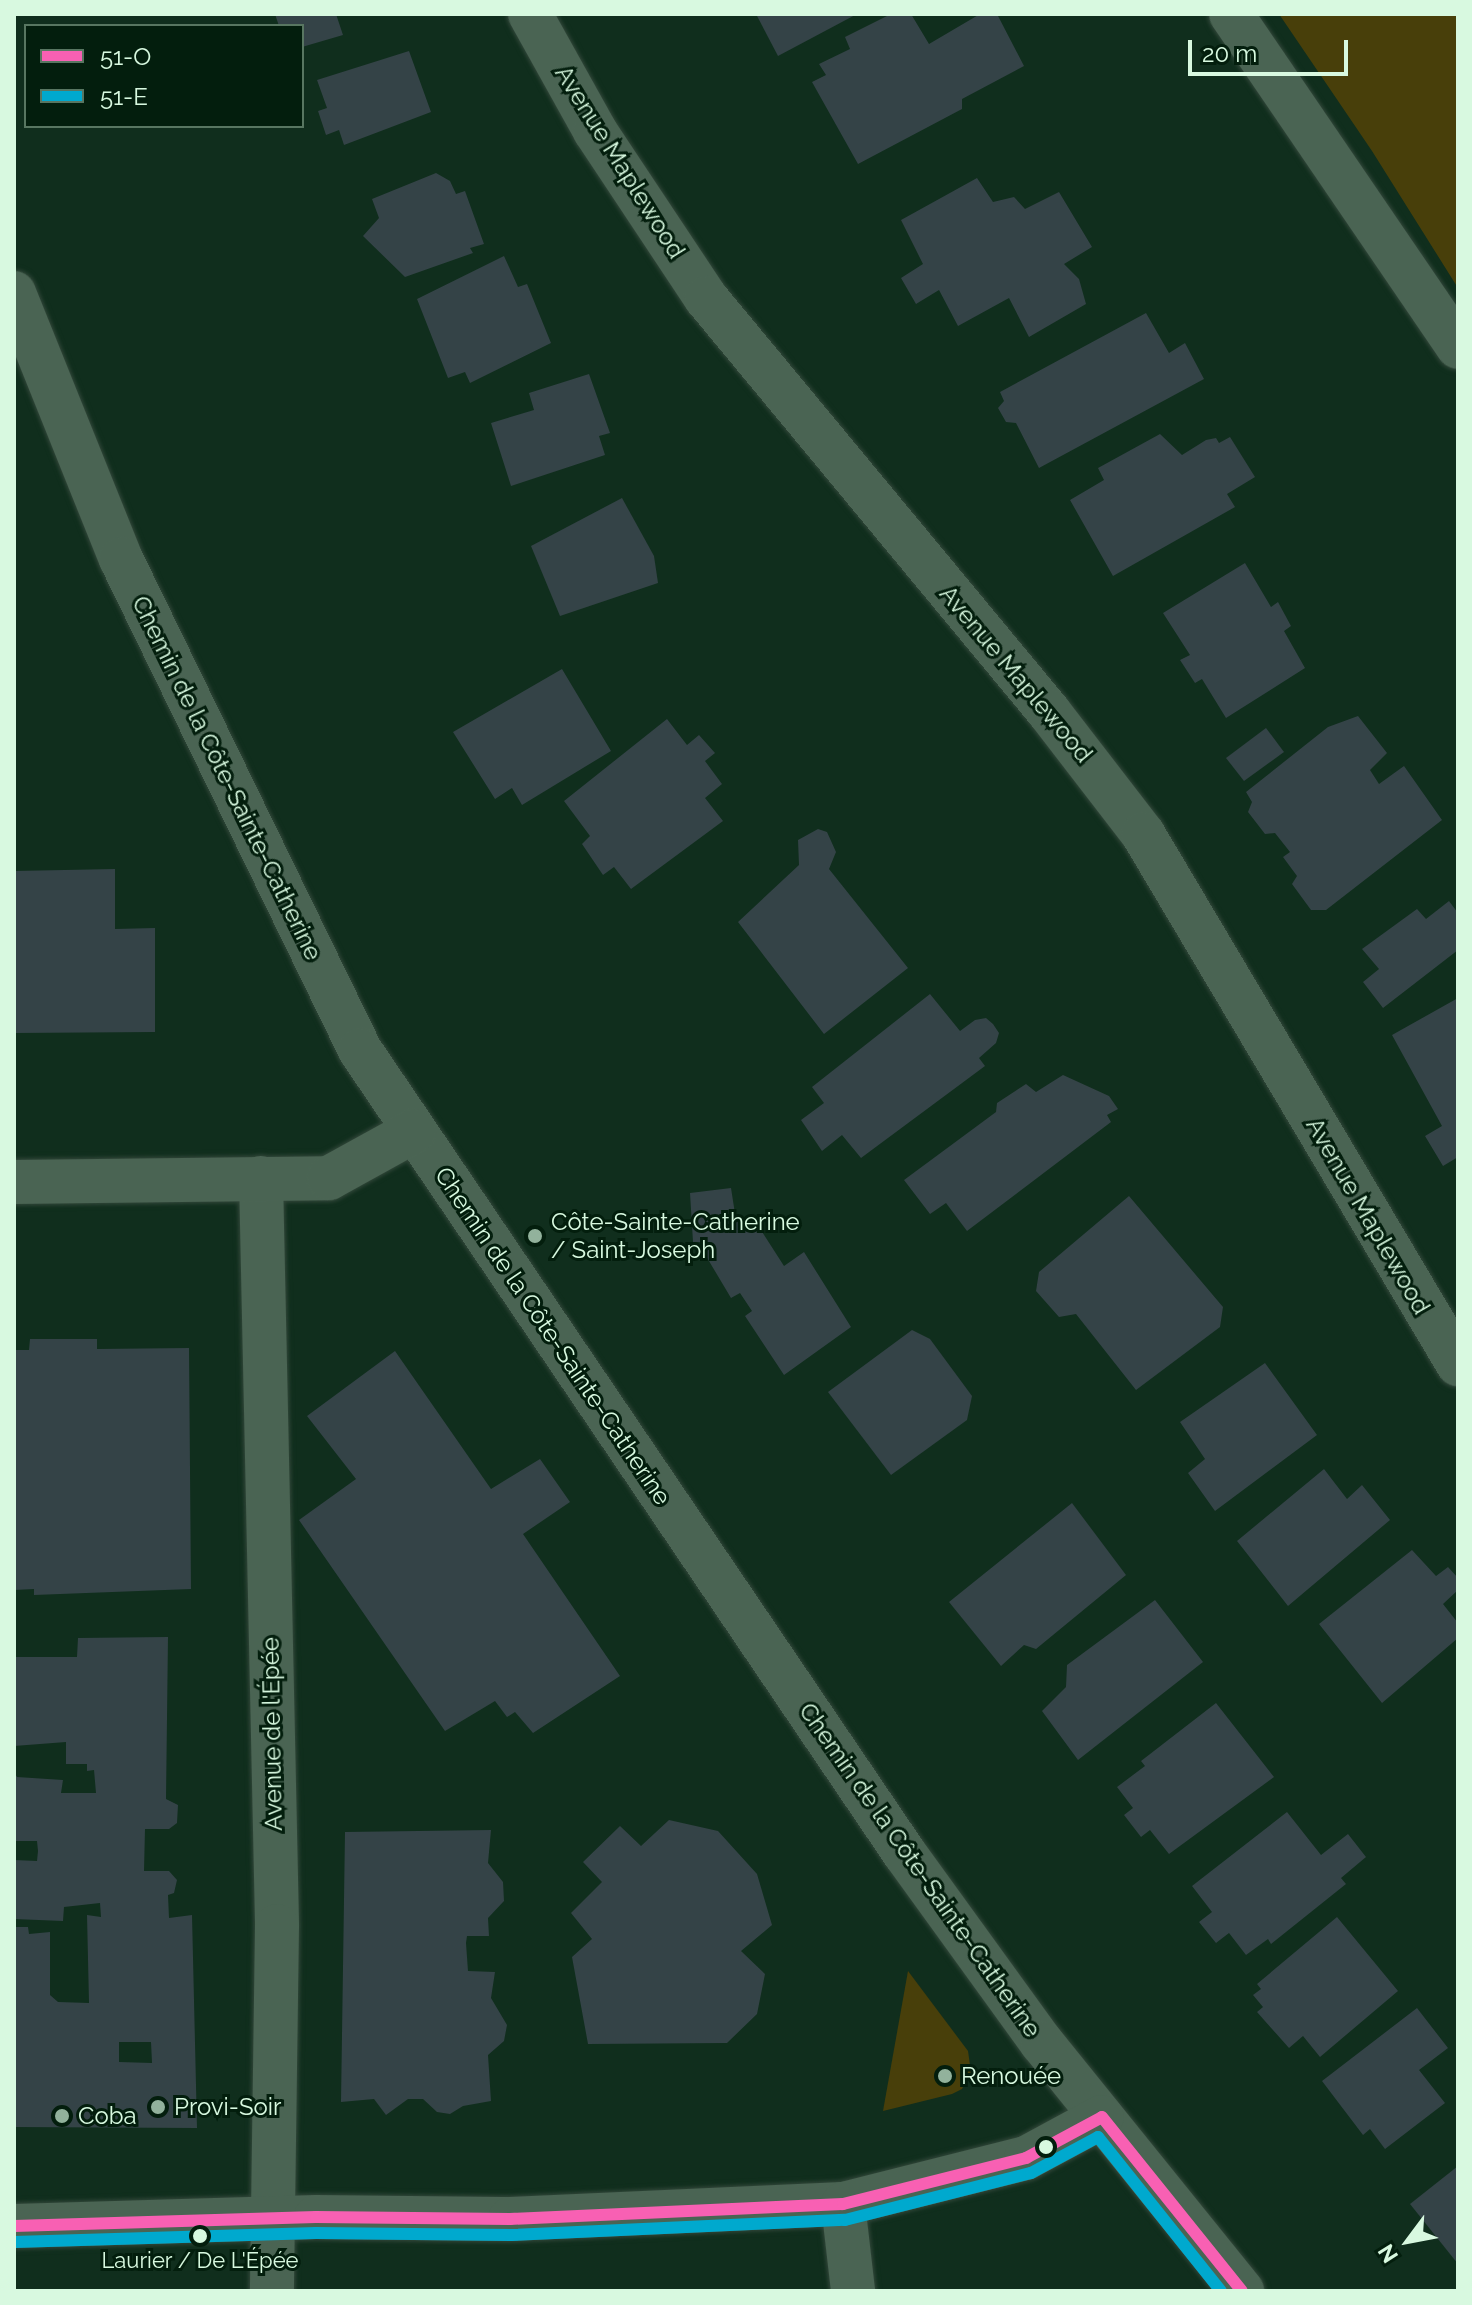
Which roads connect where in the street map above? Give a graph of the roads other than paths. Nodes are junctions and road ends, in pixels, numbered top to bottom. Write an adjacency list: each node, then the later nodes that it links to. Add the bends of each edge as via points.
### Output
1 (530, 14): 8 (street, Avenue Maplewood, via 595,131 706,298 1049,712 1143,834)
2 (1231, 14): 4 (street)
3 (14, 293): 5 (street, Chemin de la Côte-Sainte-Catherine, via 121,559 347,1026)
4 (1458, 347)
5 (414, 1131): 6 (street, via 329,1178); 9 (street, Chemin de la Côte-Sainte-Catherine, via 905,1854)
6 (261, 1178): 7 (street); 11 (street, Avenue de l'Épée, via 277,1926)
7 (14, 1182)
8 (1458, 1364)
9 (1102, 2117): 10 (street, via 1026,2158); 15 (street, Chemin de la Côte-Sainte-Catherine)
10 (843, 2204): 11 (street, via 510,2219); 14 (street)
11 (275, 2218): 12 (street); 13 (street, Avenue de l'Épée)
12 (14, 2226)
13 (272, 2291)
14 (853, 2291)
15 (1242, 2291)

